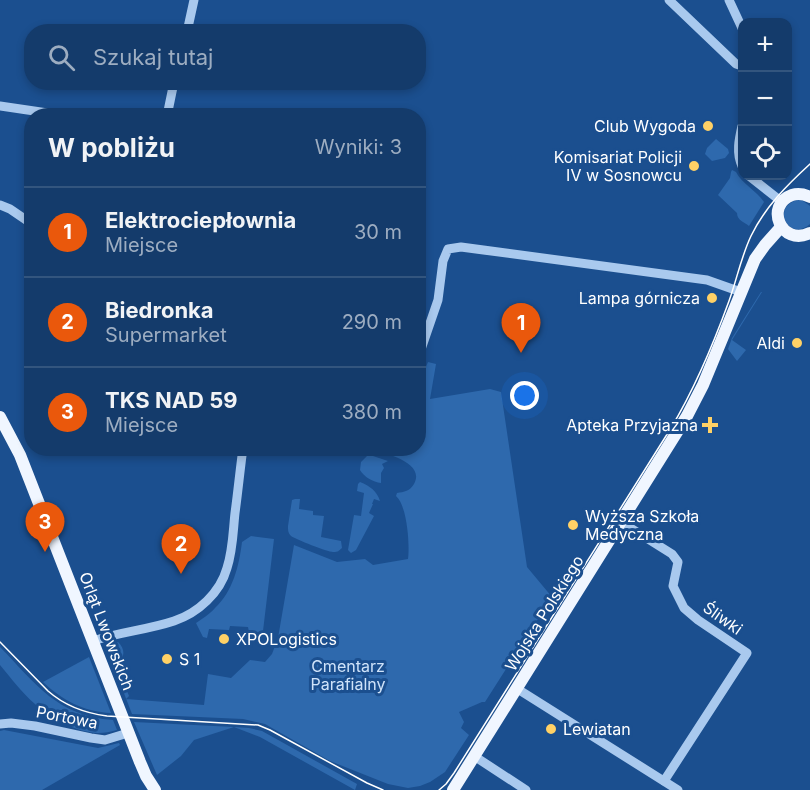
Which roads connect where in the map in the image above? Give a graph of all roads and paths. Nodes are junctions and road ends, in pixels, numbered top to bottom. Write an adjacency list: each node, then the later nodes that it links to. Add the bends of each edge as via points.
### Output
1 (194, 0): 5 (street)
2 (669, 0): 6 (street)
3 (729, 0): 4 (street)
4 (738, 19)
5 (189, 24)
6 (738, 65)
7 (172, 90): 9 (street)
8 (0, 106): 10 (street)
9 (169, 108)
10 (24, 110)
11 (754, 180): 13 (street)
12 (809, 192): 13 (main road)
13 (782, 202): 16 (main road, via 777,217)
14 (0, 204): 15 (street)
15 (24, 219)
16 (781, 227): 17 (main road, via 793,236); 18 (main road, Wojska Polskiego, via 759,252)
17 (810, 233)
18 (741, 292): 19 (street, via 697,278 461,247 448,249 443,261 438,300); 22 (main road, Wojska Polskiego, via 694,405)
19 (426, 335)
20 (0, 417): 23 (main road, Orląt Lwowskich, via 20,455)
21 (242, 456): 23 (street, via 230,557 213,594 191,614 174,621)
22 (621, 522): 24 (main road, Wojska Polskiego); 28 (street, Śliwki, via 672,554 678,562 673,586 684,608 747,653)
23 (93, 641): 26 (main road, Orląt Lwowskich)
24 (516, 688): 27 (main road, Wojska Polskiego); 28 (street)
25 (0, 724): 26 (street, Portowa, via 35,726 105,740)
26 (128, 732): 29 (main road, Orląt Lwowskich)
27 (474, 756): 30 (main road, Wojska Polskiego); 31 (street)
28 (664, 781): 32 (street)
29 (155, 790)
30 (453, 790)
31 (526, 790)
32 (678, 790)

